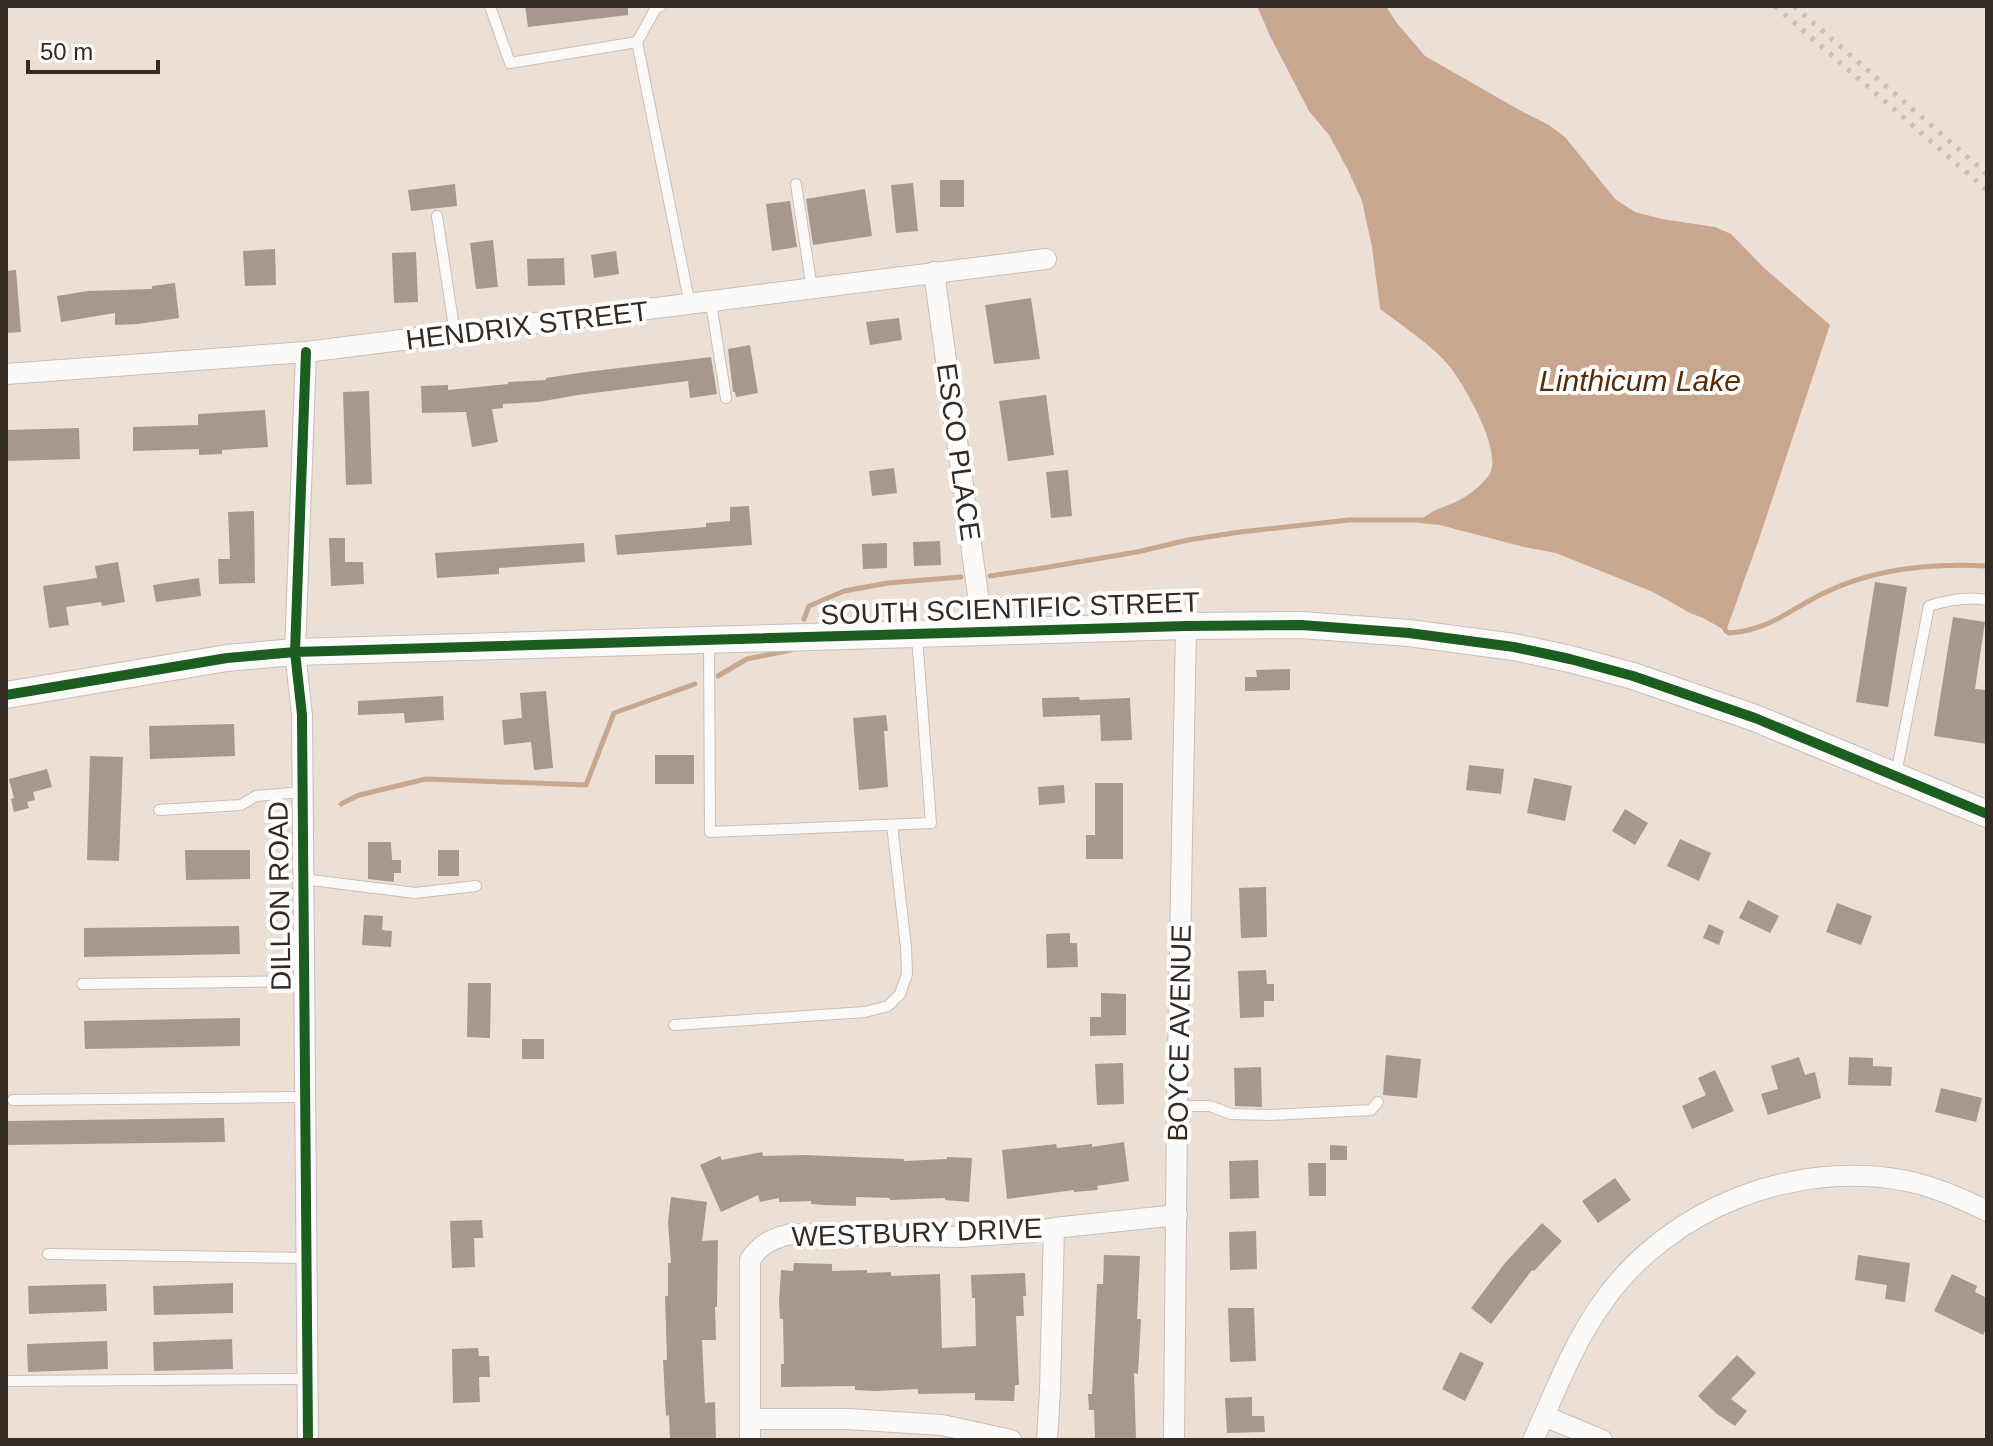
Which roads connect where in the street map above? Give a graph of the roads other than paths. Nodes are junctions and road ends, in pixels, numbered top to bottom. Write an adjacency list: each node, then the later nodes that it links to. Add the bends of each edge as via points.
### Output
1 (490, 6): 3 (lane, via 510,63)
2 (657, 7): 3 (lane)
3 (637, 42): 9 (lane)
4 (796, 184): 8 (lane)
5 (437, 216): 10 (lane)
6 (1046, 259): 7 (street, HENDRIX STREET)
7 (934, 272): 8 (street, HENDRIX STREET); 16 (street, ESCO PLACE)
8 (812, 289): 9 (street, HENDRIX STREET)
9 (700, 304): 10 (street, HENDRIX STREET); 13 (lane)
10 (455, 334): 11 (street, HENDRIX STREET)
11 (306, 352): 12 (street, HENDRIX STREET); 19 (street, DILLON ROAD)
12 (6, 374)
13 (726, 398)
14 (1987, 600): 21 (lane, via 1946,600 1929,606)
15 (1186, 626): 16 (street, SOUTH SCIENTIFIC STREET); 21 (street, SOUTH SCIENTIFIC STREET, via 1301,625 1514,647 1633,676 1755,718); 34 (street, BOYCE AVENUE)
16 (983, 632): 17 (street, SOUTH SCIENTIFIC STREET)
17 (916, 634): 18 (street, SOUTH SCIENTIFIC STREET); 25 (lane, via 931,823)
18 (709, 640): 19 (street, SOUTH SCIENTIFIC STREET); 25 (lane, via 710,832)
19 (295, 652): 20 (street, SOUTH SCIENTIFIC STREET, via 227,658); 22 (street, DILLON ROAD)
20 (6, 695)
21 (1895, 776): 24 (street, SOUTH SCIENTIFIC STREET)
22 (302, 792): 23 (lane, via 256,796 241,805); 26 (street, DILLON ROAD)
23 (159, 810)
24 (1987, 814)
25 (892, 825): 30 (lane, via 907,974 900,994 888,1006)
26 (303, 879): 27 (lane, via 415,893); 28 (street, DILLON ROAD)
27 (476, 886)
28 (304, 981): 29 (lane); 31 (street, DILLON ROAD)
29 (82, 984)
30 (674, 1025)
31 (305, 1097): 32 (lane); 39 (street, DILLON ROAD)
32 (13, 1100)
33 (1378, 1102): 34 (lane, via 1371,1110 1270,1115)
34 (1177, 1106): 36 (street, BOYCE AVENUE)
35 (1987, 1211): 42 (street, via 1935,1189 1865,1176 1795,1181 1718,1206 1655,1245 1628,1270 1584,1330)
36 (1177, 1215): 37 (street, WESTBURY DRIVE); 47 (street, BOYCE AVENUE)
37 (1054, 1228): 43 (street, WESTBURY DRIVE, via 960,1237 791,1234 767,1242 750,1260); 46 (street)
38 (48, 1254): 39 (lane)
39 (307, 1258): 40 (street, DILLON ROAD)
40 (308, 1379): 41 (lane); 44 (street, DILLON ROAD)
41 (6, 1381)
42 (1544, 1416): 48 (street); 49 (street)
43 (750, 1430): 45 (street, via 848,1419 942,1425)
44 (308, 1440)
45 (1011, 1440)
46 (1047, 1440)
47 (1174, 1440)
48 (1533, 1440)
49 (1602, 1440)

